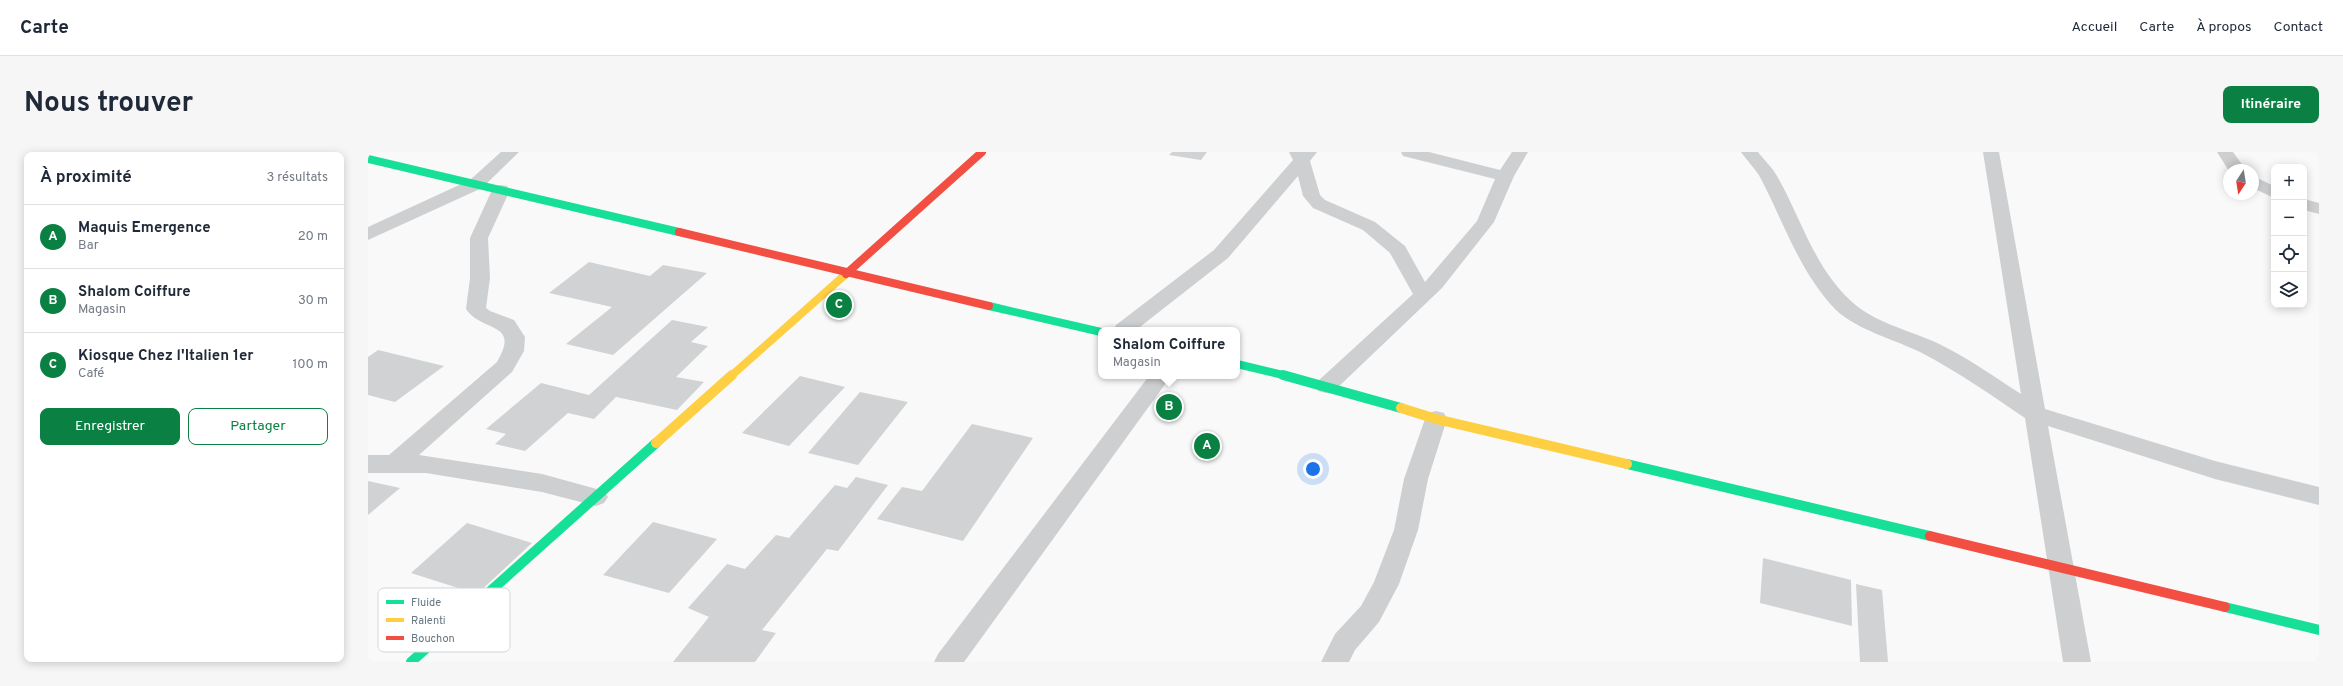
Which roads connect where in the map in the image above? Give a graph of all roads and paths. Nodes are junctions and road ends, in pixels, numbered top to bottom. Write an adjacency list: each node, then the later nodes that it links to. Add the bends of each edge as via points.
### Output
1 (511, 152): 12 (street)
2 (982, 152): 19 (street)
3 (1409, 152): 11 (street)
4 (1520, 152): 11 (street)
5 (1749, 152): 26 (street, via 1768,176 1799,242 1843,305 1857,316 1929,348 1974,373)
6 (1991, 152): 26 (street)
7 (2226, 152): 10 (street)
8 (1303, 155): 20 (street, via 1312,196 1319,204 1369,226 1398,250); 21 (street, via 1221,254)
9 (368, 159): 12 (street)
10 (2233, 164)
11 (1505, 176): 20 (street, via 1485,222)
12 (476, 184): 14 (street); 18 (street)
13 (2259, 184): 15 (street)
14 (501, 190): 19 (street); 29 (street, via 479,238 480,278 476,309 483,316 507,326 515,337 514,351 505,367)
15 (2271, 191)
16 (2307, 205): 17 (street)
17 (2319, 209)
18 (368, 234)
19 (849, 271): 22 (street); 31 (street)
20 (1424, 295): 25 (street)
21 (1127, 327)
22 (1098, 331)
23 (1240, 365): 25 (street)
24 (1158, 379): 37 (street)
25 (1326, 386): 27 (street)
26 (2035, 414): 30 (street, via 2215,470); 32 (street)
27 (1436, 419): 32 (street); 38 (street, via 1416,479 1406,530 1386,584 1370,614 1345,642)
28 (368, 464): 29 (street)
29 (394, 464): 31 (street, via 426,464 527,480)
30 (2319, 496)
31 (596, 497): 33 (street)
32 (2060, 567): 34 (street); 39 (street)
33 (494, 588)
34 (2319, 630)
35 (422, 652): 36 (street)
36 (411, 662)
37 (948, 662)
38 (1335, 662)
39 (2077, 662)

